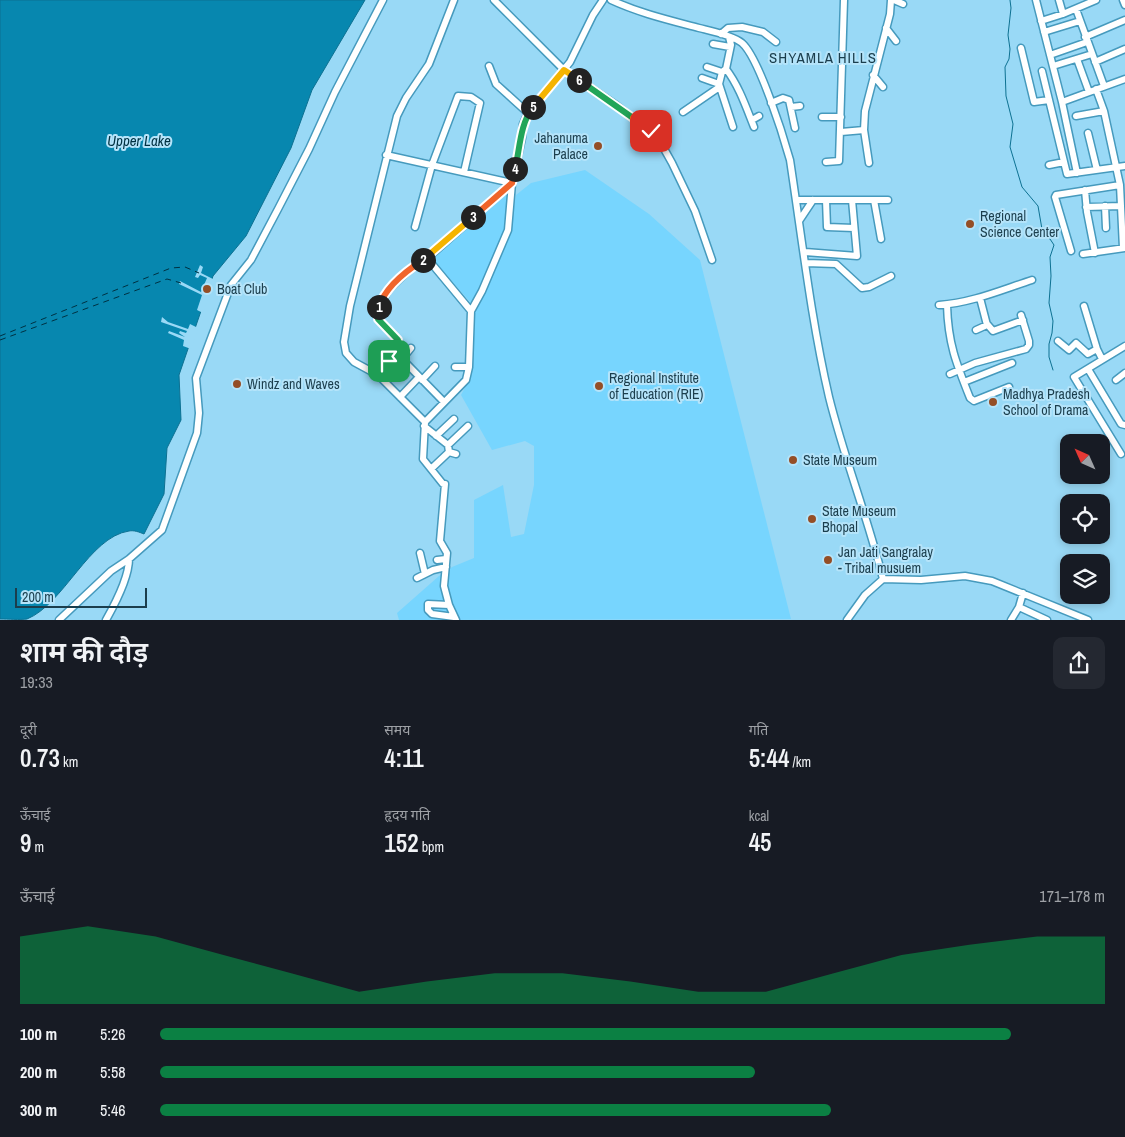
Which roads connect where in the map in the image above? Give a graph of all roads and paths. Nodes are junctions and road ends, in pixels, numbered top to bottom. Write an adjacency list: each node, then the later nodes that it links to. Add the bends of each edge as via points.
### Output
1 (383, 0): 143 (street, via 251,260 231,285 196,378 197,433 167,519 162,530)
2 (454, 0): 68 (street, via 429,64 397,116)
3 (494, 0): 38 (street)
4 (603, 0): 38 (street)
5 (611, 0): 12 (street)
6 (844, 0): 60 (street)
7 (893, 0): 13 (street); 20 (street)
8 (1036, 0): 18 (street)
9 (1059, 0): 16 (street)
10 (1096, 0): 15 (street)
11 (1123, 0): 14 (street)
12 (617, 2): 22 (street, via 630,9)
13 (903, 4)
14 (1125, 5)
15 (1076, 9): 16 (street); 19 (street)
16 (1063, 14): 18 (street)
17 (1125, 20): 24 (street)
18 (1041, 21): 21 (street)
19 (1080, 21): 21 (street); 24 (street)
20 (886, 28): 25 (street); 41 (street)
21 (1044, 32): 32 (street)
22 (721, 34): 23 (street); 26 (street, via 728,28 742,27 763,32)
23 (729, 37): 28 (street); 51 (street, via 741,42 752,56)
24 (1086, 40): 31 (street); 32 (street)
25 (896, 41)
26 (776, 42)
27 (713, 44): 28 (street)
28 (730, 47): 39 (street)
29 (1021, 48): 50 (street, via 1034,102)
30 (1125, 48): 34 (street)
31 (1092, 54): 33 (street); 34 (street)
32 (1050, 55): 36 (street)
33 (1077, 59): 36 (street); 48 (street)
34 (1095, 62): 45 (street)
35 (488, 66): 56 (street, via 496,84)
36 (1053, 66): 49 (street)
37 (707, 67): 39 (street)
38 (564, 70): 56 (street); 102 (street, via 658,138 695,211)
39 (724, 70): 44 (street); 61 (street, via 732,76)
40 (1042, 71): 50 (street)
41 (873, 75): 46 (street); 65 (street)
42 (702, 78): 44 (street)
43 (1125, 79): 45 (street)
44 (719, 84): 55 (street, via 716,90); 62 (street)
45 (1104, 86): 47 (street)
46 (883, 87)
47 (1096, 89): 48 (street); 54 (street)
48 (1089, 92): 49 (street)
49 (1062, 100): 50 (street); 78 (street)
50 (1050, 101): 70 (street)
51 (771, 103): 53 (street, via 783,98 789,100); 82 (street, via 790,160)
52 (800, 106): 53 (street)
53 (791, 107): 64 (street)
54 (1104, 111): 58 (street); 74 (street)
55 (683, 112)
56 (528, 113): 79 (street)
57 (759, 116): 61 (street)
58 (1076, 116)
59 (822, 117): 60 (street)
60 (841, 117): 66 (street)
61 (752, 120): 63 (street)
62 (733, 127)
63 (754, 127)
64 (795, 128)
65 (864, 130): 66 (street); 71 (street)
66 (841, 132): 69 (street, via 839,161)
67 (1088, 133): 76 (street)
68 (386, 155): 72 (street); 124 (street, via 344,342 346,353 354,362)
69 (826, 162)
70 (1064, 162): 73 (street); 78 (street, via 1067,174)
71 (869, 163)
72 (432, 165): 77 (street); 77 (street, via 458,96 471,97 480,103); 92 (street)
73 (1049, 166)
74 (1117, 166): 75 (street); 76 (street); 80 (street)
75 (1125, 166)
76 (1097, 170): 78 (street)
77 (464, 172): 79 (street)
78 (1077, 173)
79 (512, 183): 101 (street); 110 (street, via 508,230)
80 (1120, 185): 81 (street); 89 (street)
81 (1084, 190): 90 (street); 97 (street, via 1056,194 1055,197)
82 (796, 200): 83 (street); 91 (street)
83 (813, 200): 84 (street); 91 (street)
84 (826, 200): 85 (street); 93 (street, via 827,227)
85 (852, 200): 86 (street); 93 (street)
86 (874, 200): 87 (street); 95 (street)
87 (888, 200)
88 (1105, 206): 89 (street); 90 (street); 94 (street)
89 (1121, 206): 96 (street)
90 (1086, 207): 99 (street)
91 (800, 221): 98 (street)
92 (415, 227)
93 (854, 228): 98 (street, via 857,256)
94 (1106, 228)
95 (881, 239)
96 (1124, 248): 99 (street)
97 (1071, 251)
98 (804, 252): 103 (street)
99 (1095, 253): 100 (street)
100 (1083, 254)
101 (427, 258): 110 (street); 124 (street, via 412,267 380,302 378,319 398,340 398,351 380,370)
102 (712, 260)
103 (806, 263): 104 (street, via 836,264 862,288); 149 (street, via 820,359)
104 (891, 276)
105 (1032, 280): 106 (street)
106 (980, 298): 107 (street); 111 (street)
107 (947, 304): 108 (street); 123 (street, via 948,335)
108 (939, 305)
109 (1084, 306): 116 (street)
110 (471, 311): 120 (street)
111 (987, 324): 112 (street); 123 (street, via 993,331 1022,318 1029,345 1026,349 975,362)
112 (976, 330)
113 (1058, 341): 116 (street, via 1069,350 1076,343 1088,354)
114 (1125, 346): 117 (street)
115 (411, 348): 127 (street, via 402,359)
116 (1097, 349): 117 (street)
117 (1102, 359): 122 (street)
118 (1012, 363): 129 (street)
119 (435, 366): 127 (street)
120 (469, 367): 121 (street); 132 (street, via 466,380)
121 (455, 368)
122 (1088, 369): 135 (street, via 1121,424); 140 (street, via 1074,377)
123 (958, 370): 126 (street); 129 (street)
124 (373, 372): 131 (street)
125 (1125, 373): 128 (street)
126 (950, 374)
127 (421, 378): 131 (street); 132 (street)
128 (1116, 380)
129 (964, 382): 130 (street, via 974,401)
130 (1009, 387)
131 (400, 397): 134 (street)
132 (444, 402): 134 (street)
133 (454, 418): 137 (street)
134 (424, 424): 137 (street); 141 (street, via 423,459)
135 (1125, 425)
136 (468, 426): 138 (street)
137 (436, 436): 138 (street)
138 (448, 448): 139 (street); 141 (street)
139 (456, 454)
140 (1121, 454)
141 (431, 469): 144 (street, via 445,484 440,541)
142 (420, 553): 147 (street)
143 (129, 559): 154 (street, via 111,570); 155 (street)
144 (446, 559): 145 (street); 146 (street)
145 (437, 560)
146 (446, 567): 147 (street); 151 (street, via 444,586)
147 (425, 574): 148 (street)
148 (417, 578)
149 (883, 580): 150 (street, via 965,576 992,581); 156 (street, via 865,595)
150 (1023, 593): 152 (street); 159 (street)
151 (449, 605): 153 (street); 153 (street, via 428,604 428,610 432,614)
152 (1019, 607): 157 (street); 158 (street)
153 (455, 618)
154 (59, 620)
155 (106, 620)
156 (847, 620)
157 (1011, 620)
158 (1047, 620)
159 (1088, 620)

